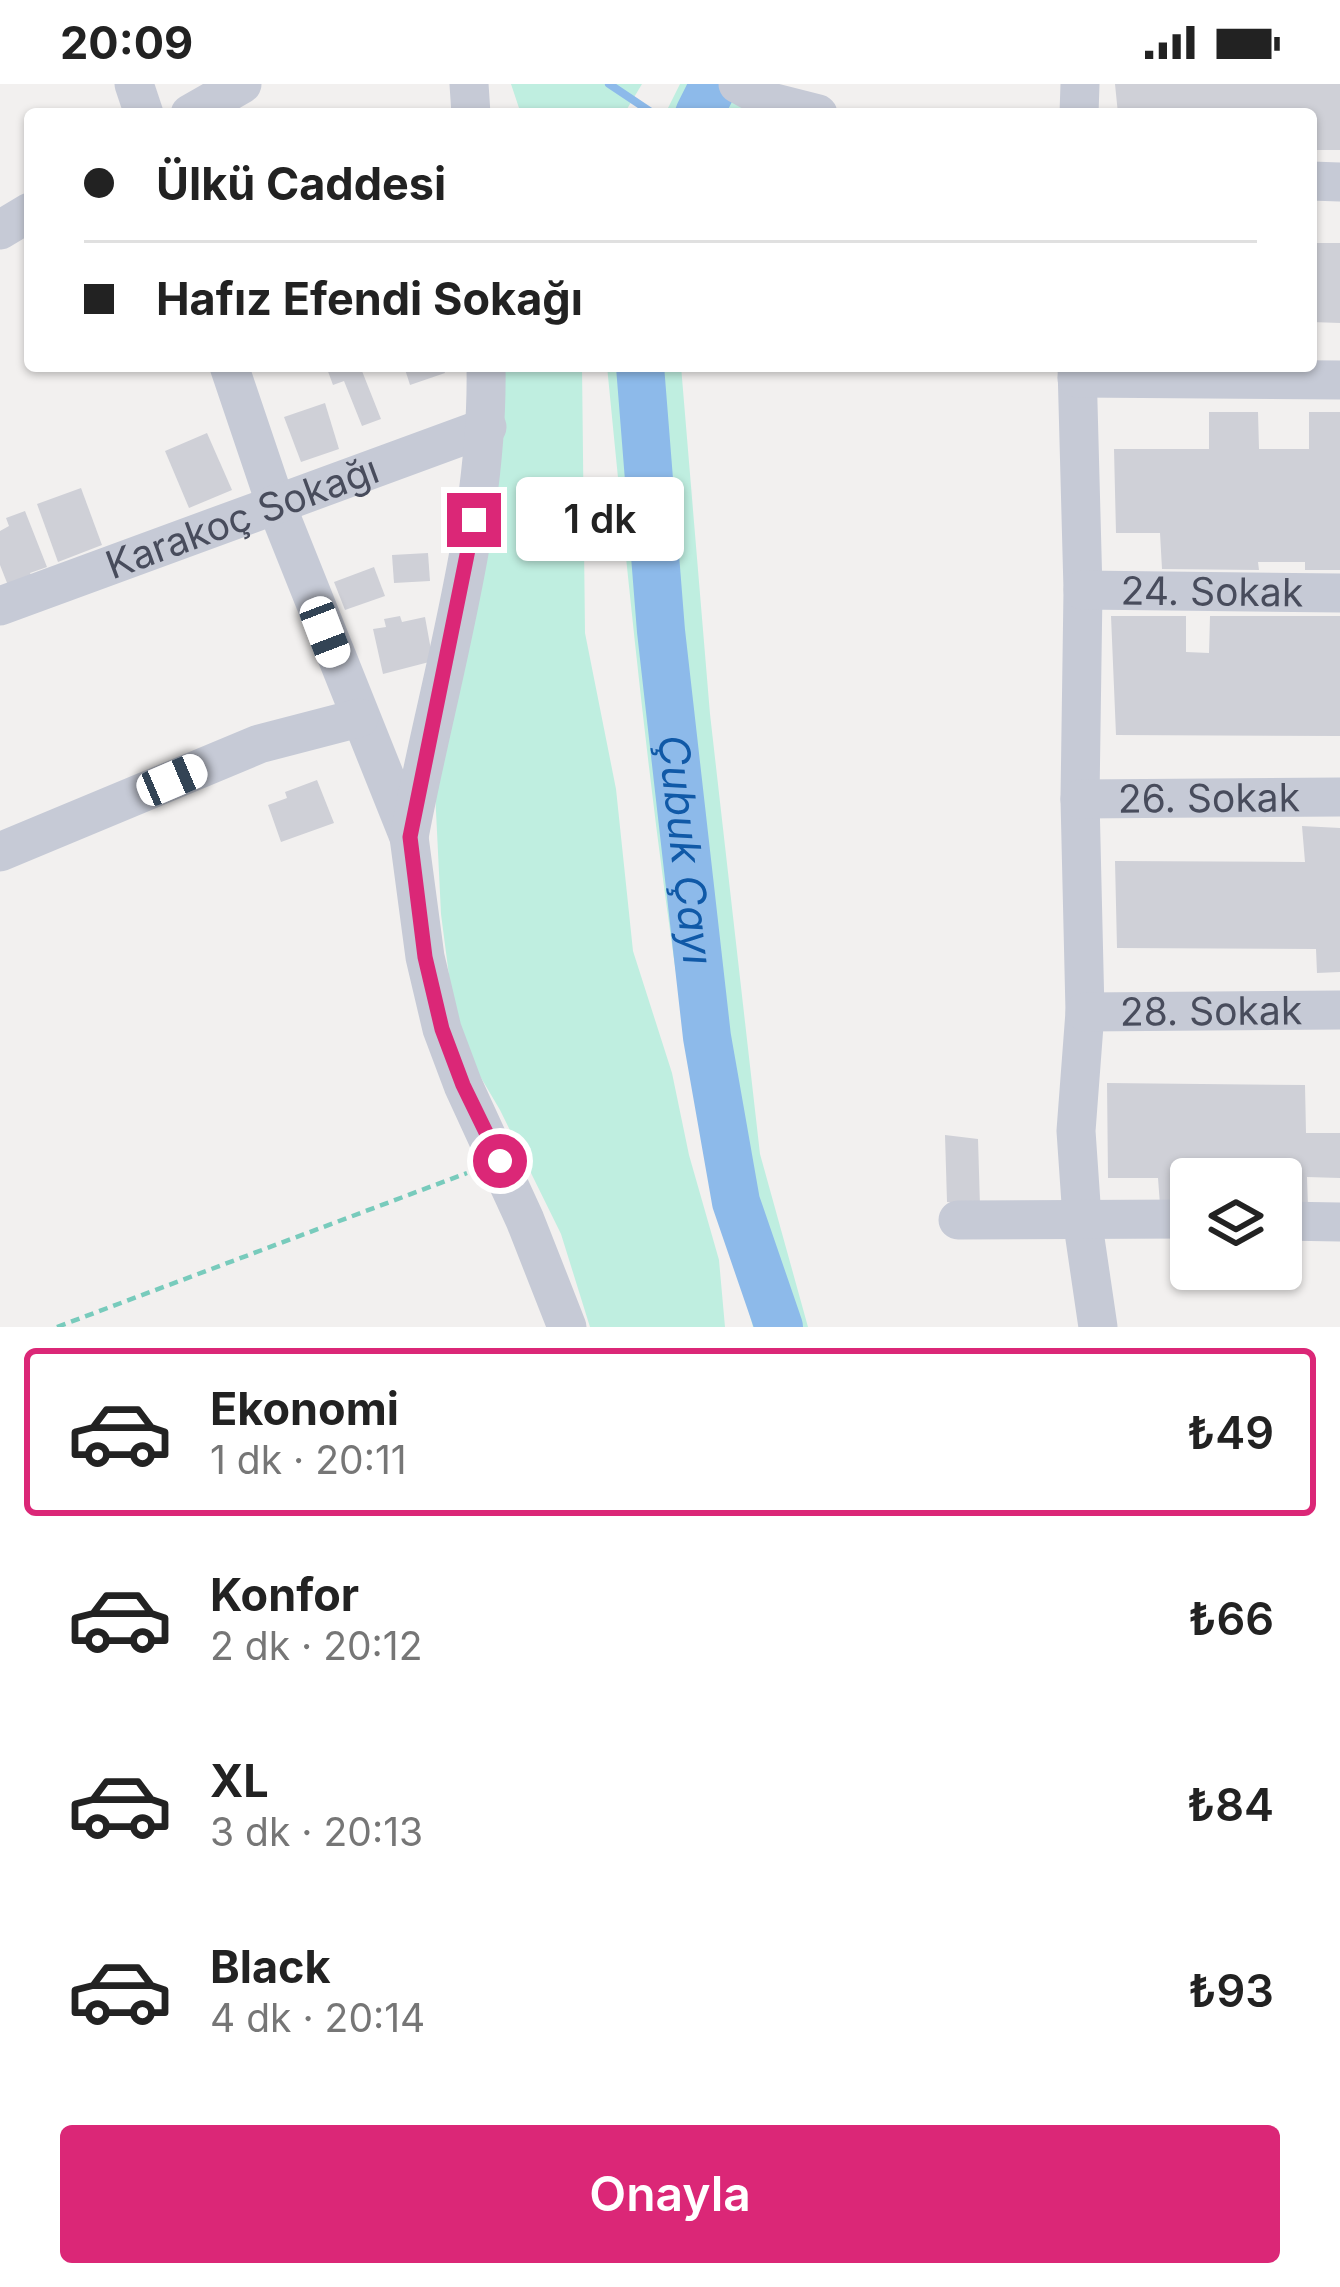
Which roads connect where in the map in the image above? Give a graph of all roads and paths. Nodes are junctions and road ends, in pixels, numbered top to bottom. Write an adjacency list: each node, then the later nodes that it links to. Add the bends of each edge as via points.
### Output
1 (242, 84): 3 (street)
2 (773, 91): 4 (street)
3 (200, 108)
4 (806, 108)
5 (231, 372): 10 (street)
6 (486, 372): 9 (street)
7 (1077, 372): 8 (street); 11 (street)
8 (1340, 380)
9 (487, 427): 10 (street, Karakoç Sokağı); 17 (street)
10 (275, 502): 13 (street, Karakoç Sokağı); 14 (street)
11 (1083, 590): 12 (street, 24. Sokak); 16 (street)
12 (1340, 593)
13 (0, 606)
14 (358, 718): 17 (street); 18 (street, via 259,744)
15 (1340, 796): 16 (street, 26. Sokak)
16 (1080, 799): 20 (street)
17 (410, 837): 21 (street, via 442,1029)
18 (0, 851)
19 (1340, 1010): 20 (street, 28. Sokak)
20 (1085, 1012): 22 (street, via 1076,1131)
21 (500, 1161): 27 (path); 28 (street)
22 (1082, 1219): 23 (street); 24 (street); 29 (street)
23 (1170, 1219)
24 (958, 1220)
25 (1302, 1221): 26 (street)
26 (1340, 1222)
27 (57, 1327)
28 (566, 1327)
29 (1098, 1327)

